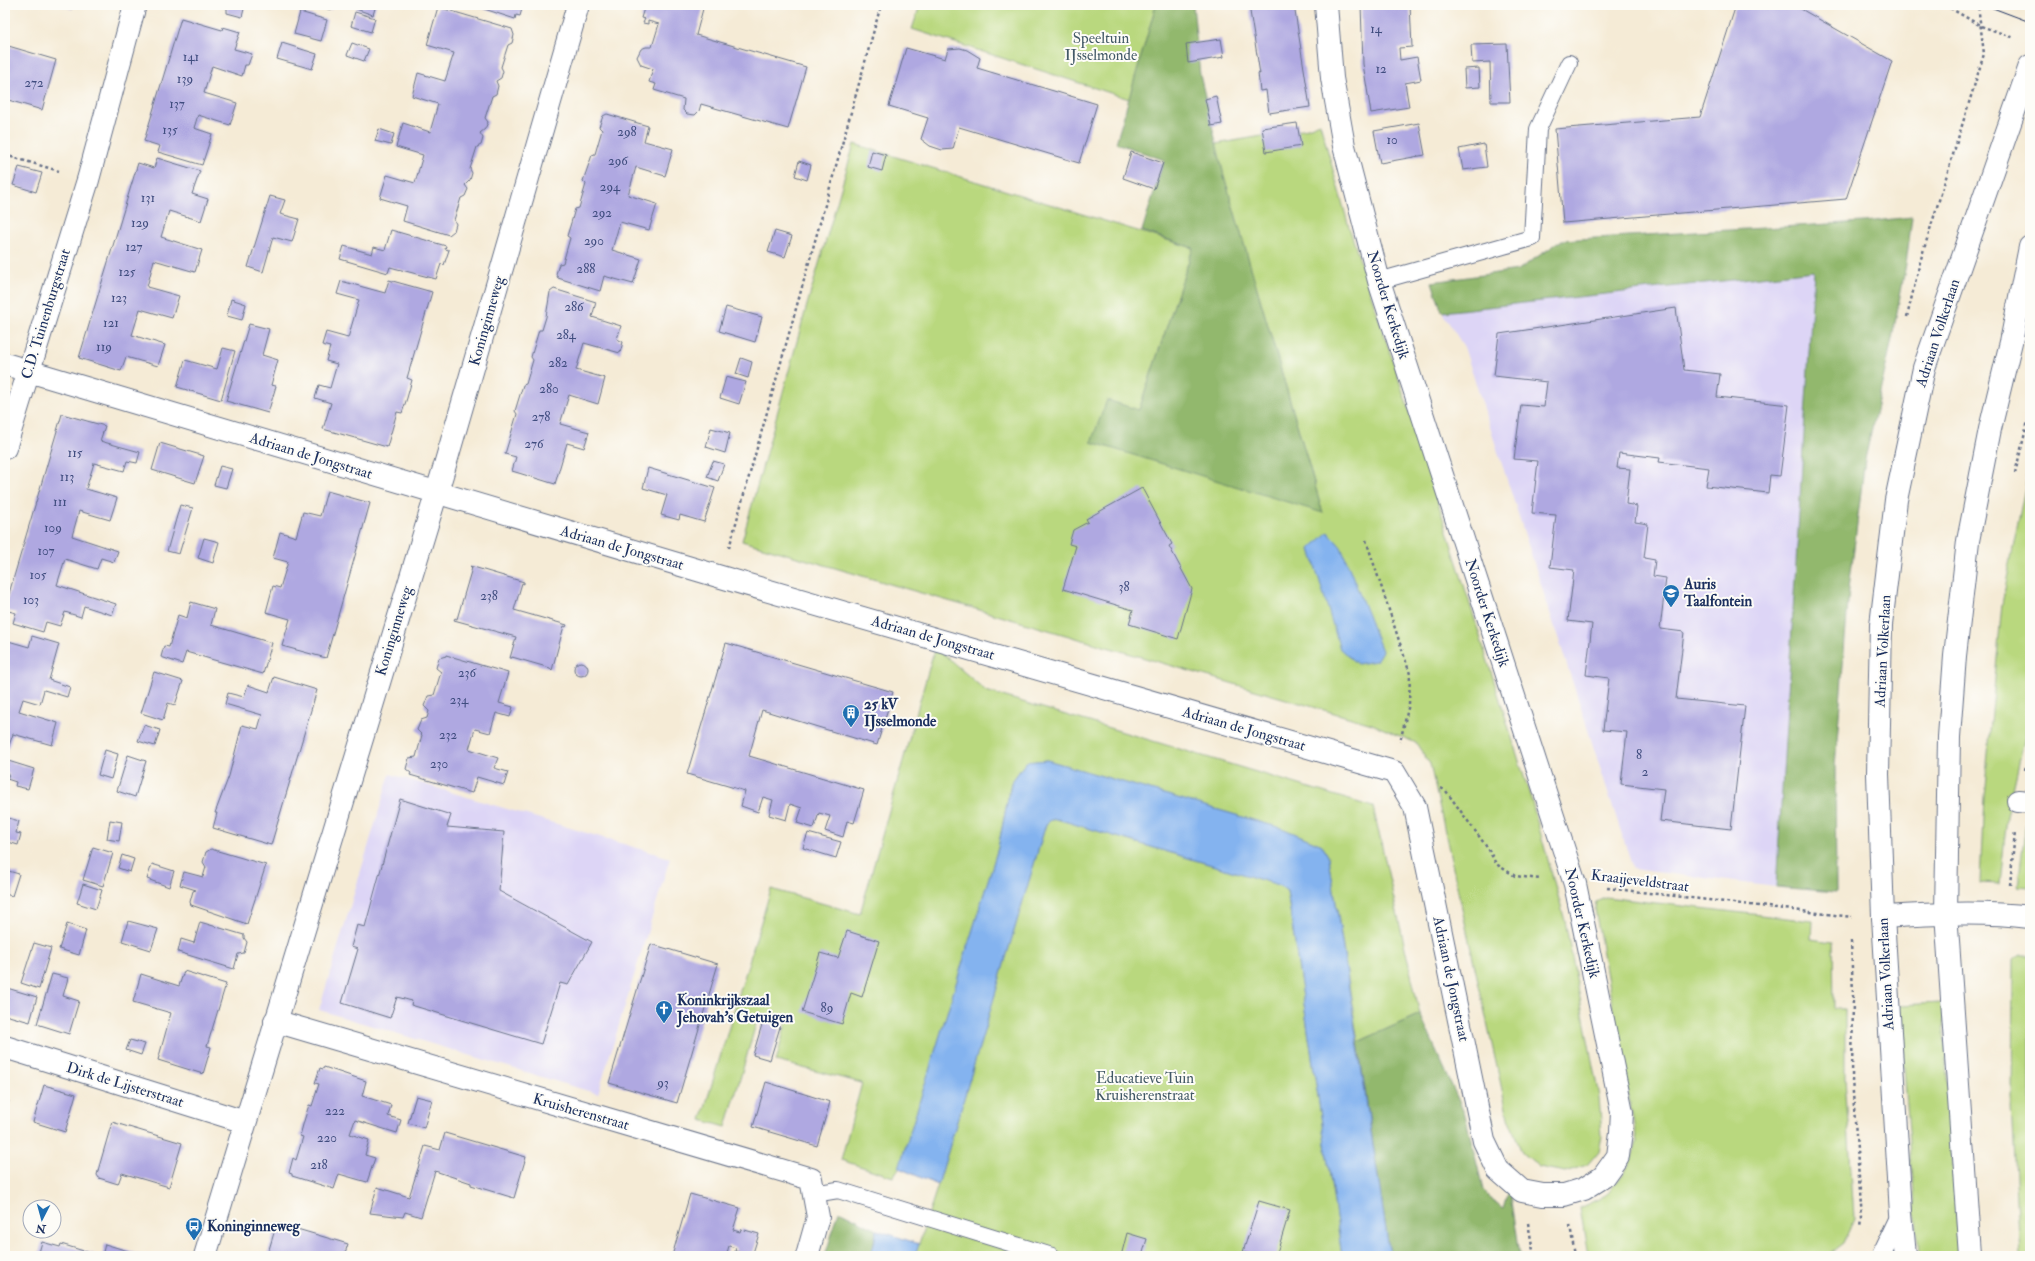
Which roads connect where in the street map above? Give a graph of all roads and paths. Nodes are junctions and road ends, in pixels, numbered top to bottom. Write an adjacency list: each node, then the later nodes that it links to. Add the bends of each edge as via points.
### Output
1 (135, 5): 10 (street, C.D. Tuinenburgstraat)
2 (578, 5): 18 (street, Koninginneweg)
3 (881, 5): 20 (path)
4 (1326, 5): 12 (street, Noorder Kerkedijk, via 1332,78 1344,146)
5 (1945, 5): 6 (path, via 1981,26)
6 (2016, 38)
7 (1569, 63): 12 (lane, via 1538,129 1532,238)
8 (2030, 66): 28 (street, Adriaan Volkerlaan, via 1924,368 1896,500 1881,625 1878,774)
9 (5, 155): 10 (path)
10 (88, 180): 14 (street, C.D. Tuinenburgstraat)
11 (2030, 247): 26 (street, via 1968,541 1955,656 1950,737)
12 (1379, 281): 24 (street, Noorder Kerkedijk)
13 (5, 364): 14 (street, Adriaan de Jongstraat)
14 (27, 371): 16 (street, C.D. Tuinenburgstraat); 18 (street, Adriaan de Jongstraat)
15 (2030, 413): 17 (path)
16 (5, 448)
17 (2014, 480)
18 (436, 493): 20 (street, Adriaan de Jongstraat); 32 (street, Koninginneweg)
19 (1366, 540): 21 (path, via 1410,674 1409,704)
20 (721, 577): 21 (street, Adriaan de Jongstraat)
21 (1394, 772): 36 (street, Adriaan de Jongstraat, via 1415,807 1484,1141 1498,1170 1522,1191)
22 (1439, 787): 24 (path, Kraaijeveldstraat, via 1446,791 1489,850 1496,864 1515,876)
23 (2016, 826): 25 (path)
24 (1575, 884): 27 (path, Kraaijeveldstraat); 36 (street, Noorder Kerkedijk, via 1622,1112 1618,1156 1603,1177 1584,1188)
25 (2010, 885)
26 (1946, 913): 28 (street); 29 (street); 44 (street)
27 (1850, 916): 28 (path, Kraaijeveldstraat); 30 (path)
28 (1883, 917): 37 (street, Adriaan Volkerlaan)
29 (2030, 917)
30 (1850, 924)
31 (1851, 940): 38 (path, via 1852,1079 1862,1219)
32 (275, 1022): 34 (street, Koninginneweg); 35 (street, Kruisherenstraat, via 811,1180)
33 (5, 1047): 34 (street, Dirk de Lijsterstraat)
34 (245, 1122): 39 (street, Koninginneweg)
35 (814, 1194): 40 (street, Kruisherenstraat, via 818,1217); 41 (lane, via 838,1190)
36 (1564, 1195)
37 (1901, 1212): 42 (lane); 43 (street, Adriaan Volkerlaan)
38 (1860, 1234)
39 (205, 1256)
40 (807, 1256)
41 (1052, 1256)
42 (1880, 1256)
43 (1905, 1256)
44 (1970, 1256)

